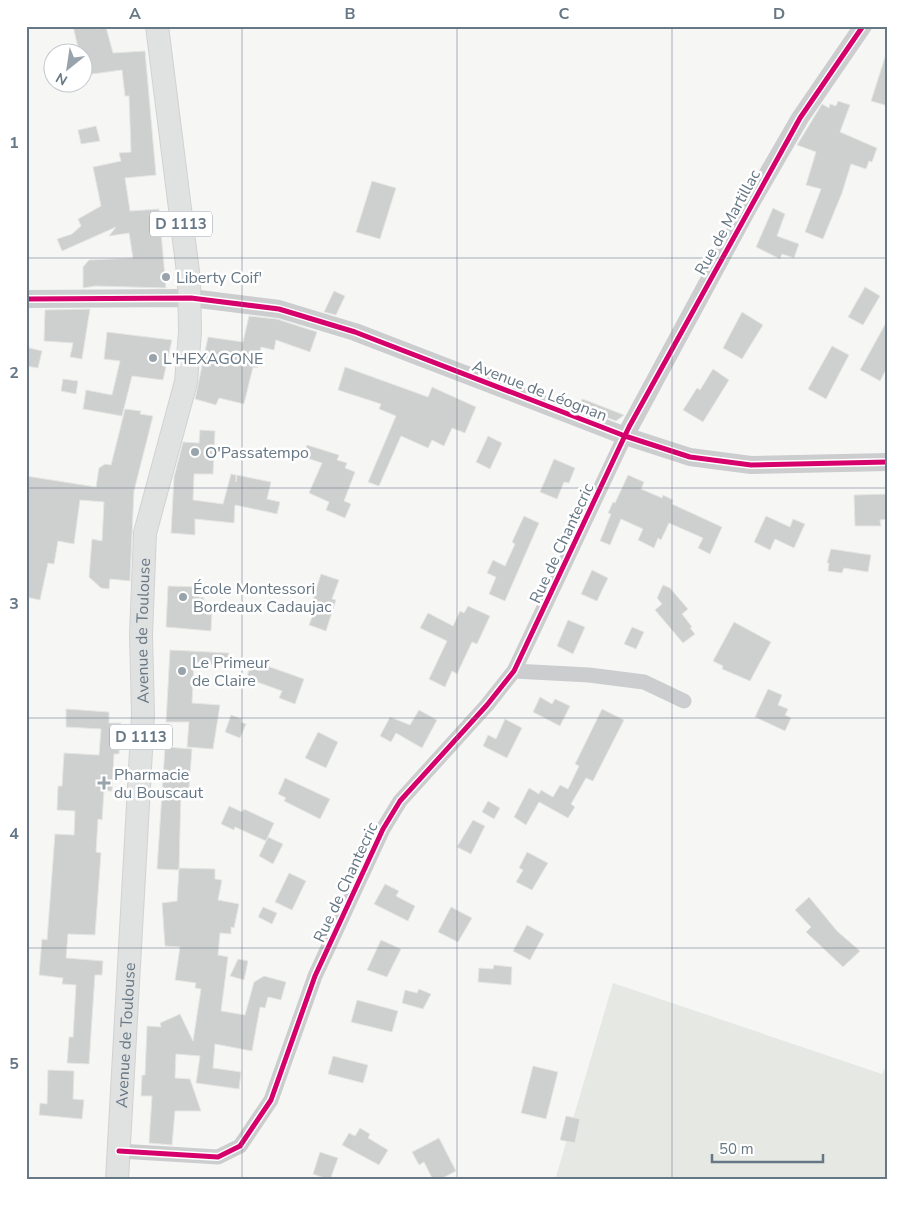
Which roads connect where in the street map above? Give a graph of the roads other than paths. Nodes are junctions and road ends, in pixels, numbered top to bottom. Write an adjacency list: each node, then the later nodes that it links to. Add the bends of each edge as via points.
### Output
1 (157, 26): 3 (main road, Avenue de Toulouse / D 1113)
2 (863, 26): 5 (street, Rue de Martillac, via 800,118)
3 (191, 298): 4 (street, Avenue de Léognan); 5 (street, Avenue de Léognan, via 279,309 355,332); 9 (main road, Avenue de Toulouse / D 1113, via 186,382 145,533 141,634 143,715)
4 (26, 299)
5 (625, 436): 6 (street, Avenue de Léognan, via 690,457 751,466); 7 (street, Rue de Chantecric)
6 (888, 462)
7 (514, 671): 8 (street, via 644,682); 9 (street, Rue de Chantecric, via 406,795 383,829 315,976 271,1100 240,1146 218,1156)
8 (684, 701)
9 (119, 1151): 10 (main road, Avenue de Toulouse / D 1113)
10 (117, 1180)

